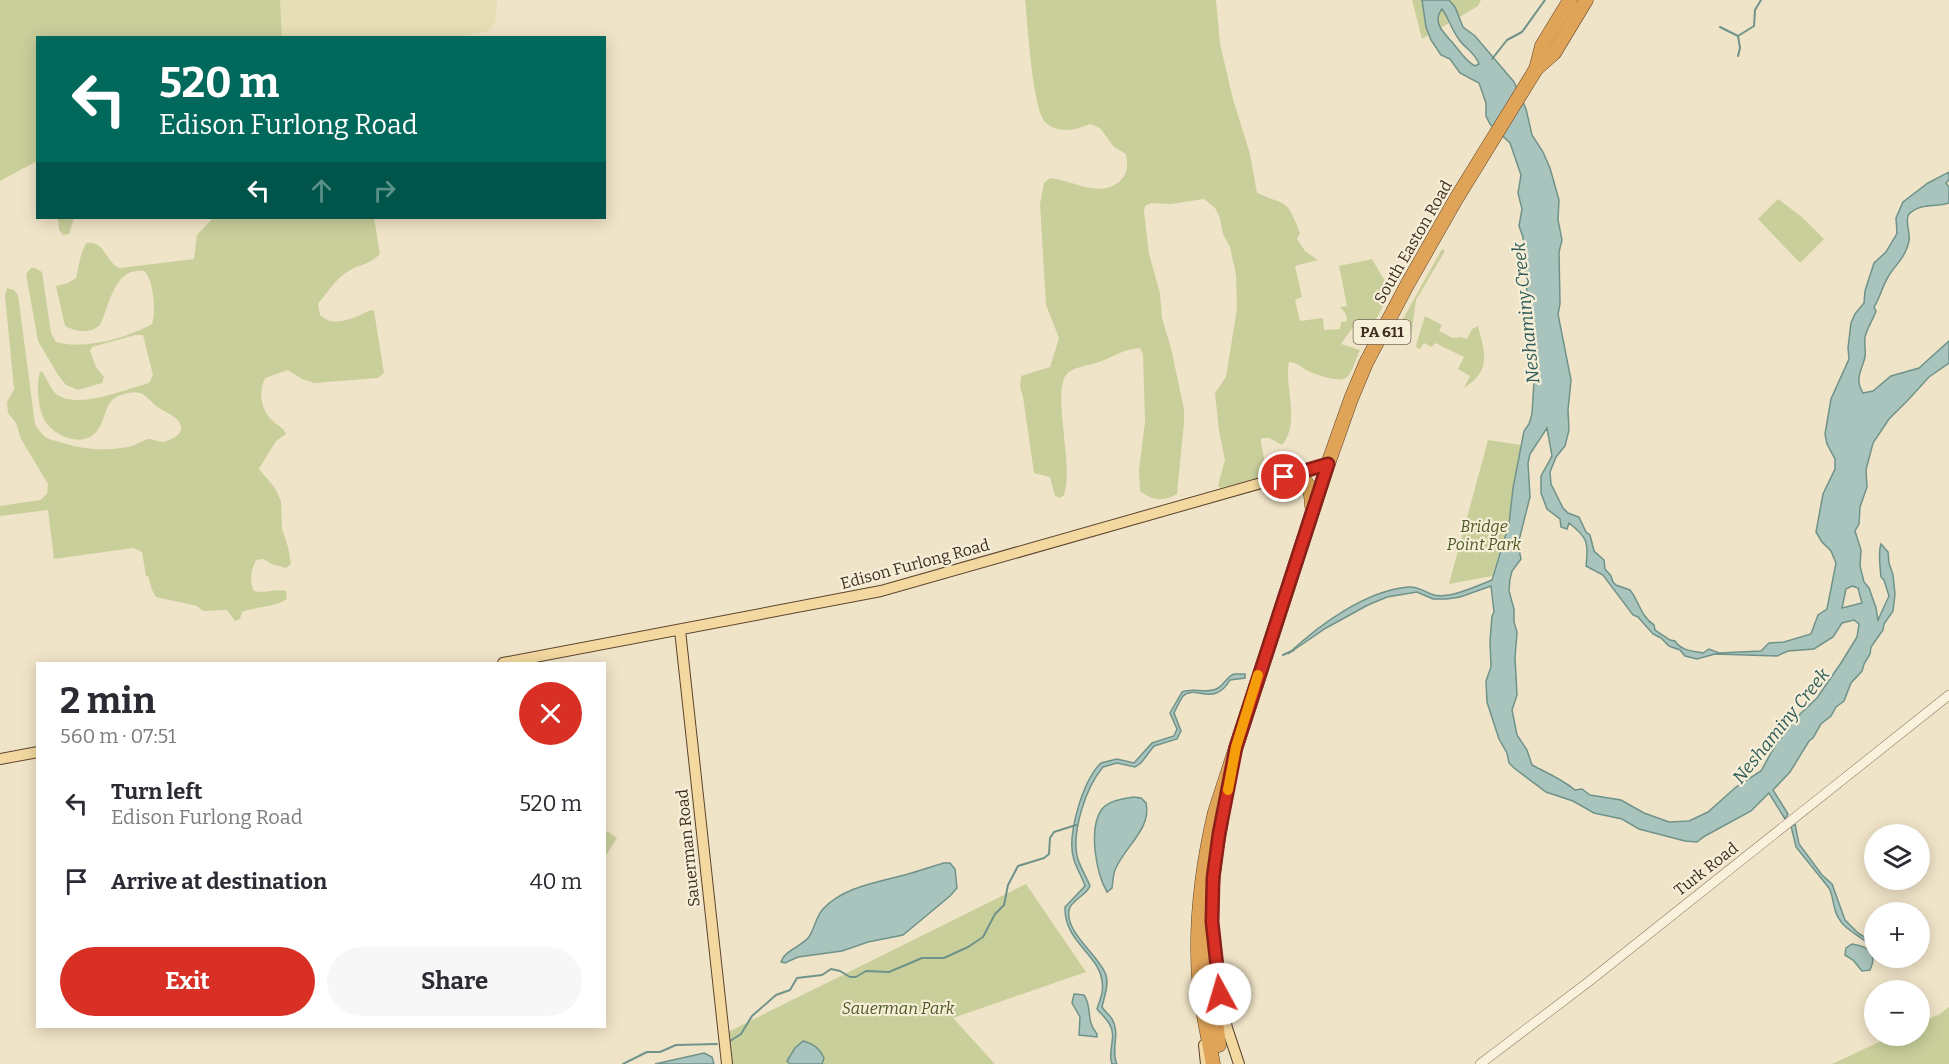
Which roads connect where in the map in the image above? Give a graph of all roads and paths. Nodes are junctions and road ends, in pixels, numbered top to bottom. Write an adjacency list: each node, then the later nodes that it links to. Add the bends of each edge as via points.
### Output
1 (1570, 0): 3 (highway, South Easton Road / PA 611, via 1542,46)
2 (1586, 0): 3 (highway, South Easton Road / PA 611, via 1554,53)
3 (1533, 74): 4 (highway, South Easton Road / PA 611, via 1407,285 1351,399)
4 (1328, 464): 5 (main road, Edison Furlong Road); 6 (highway, South Easton Road / PA 611)
5 (1284, 477): 6 (highway, via 1298,477 1308,485); 7 (main road, Edison Furlong Road, via 891,589)
6 (1311, 514): 10 (highway, South Easton Road / PA 611)
7 (680, 630): 8 (main road, Edison Furlong Road); 15 (main road, Sauerman Road)
8 (508, 662)
9 (1949, 695): 20 (street, Turk Road)
10 (1236, 747): 13 (highway, South Easton Road / PA 611, via 1214,866); 14 (highway, South Easton Road / PA 611, via 1207,847 1198,921)
11 (36, 752): 12 (main road)
12 (0, 759)
13 (1212, 922): 18 (highway, PA 611, via 1212,990); 19 (main road, South Easton Road, via 1223,1014)
14 (1201, 994): 16 (main road, South Easton Road); 17 (highway, PA 611)
15 (727, 1064)
16 (1206, 1064)
17 (1213, 1064)
18 (1222, 1064)
19 (1239, 1064)
20 (1480, 1064)

